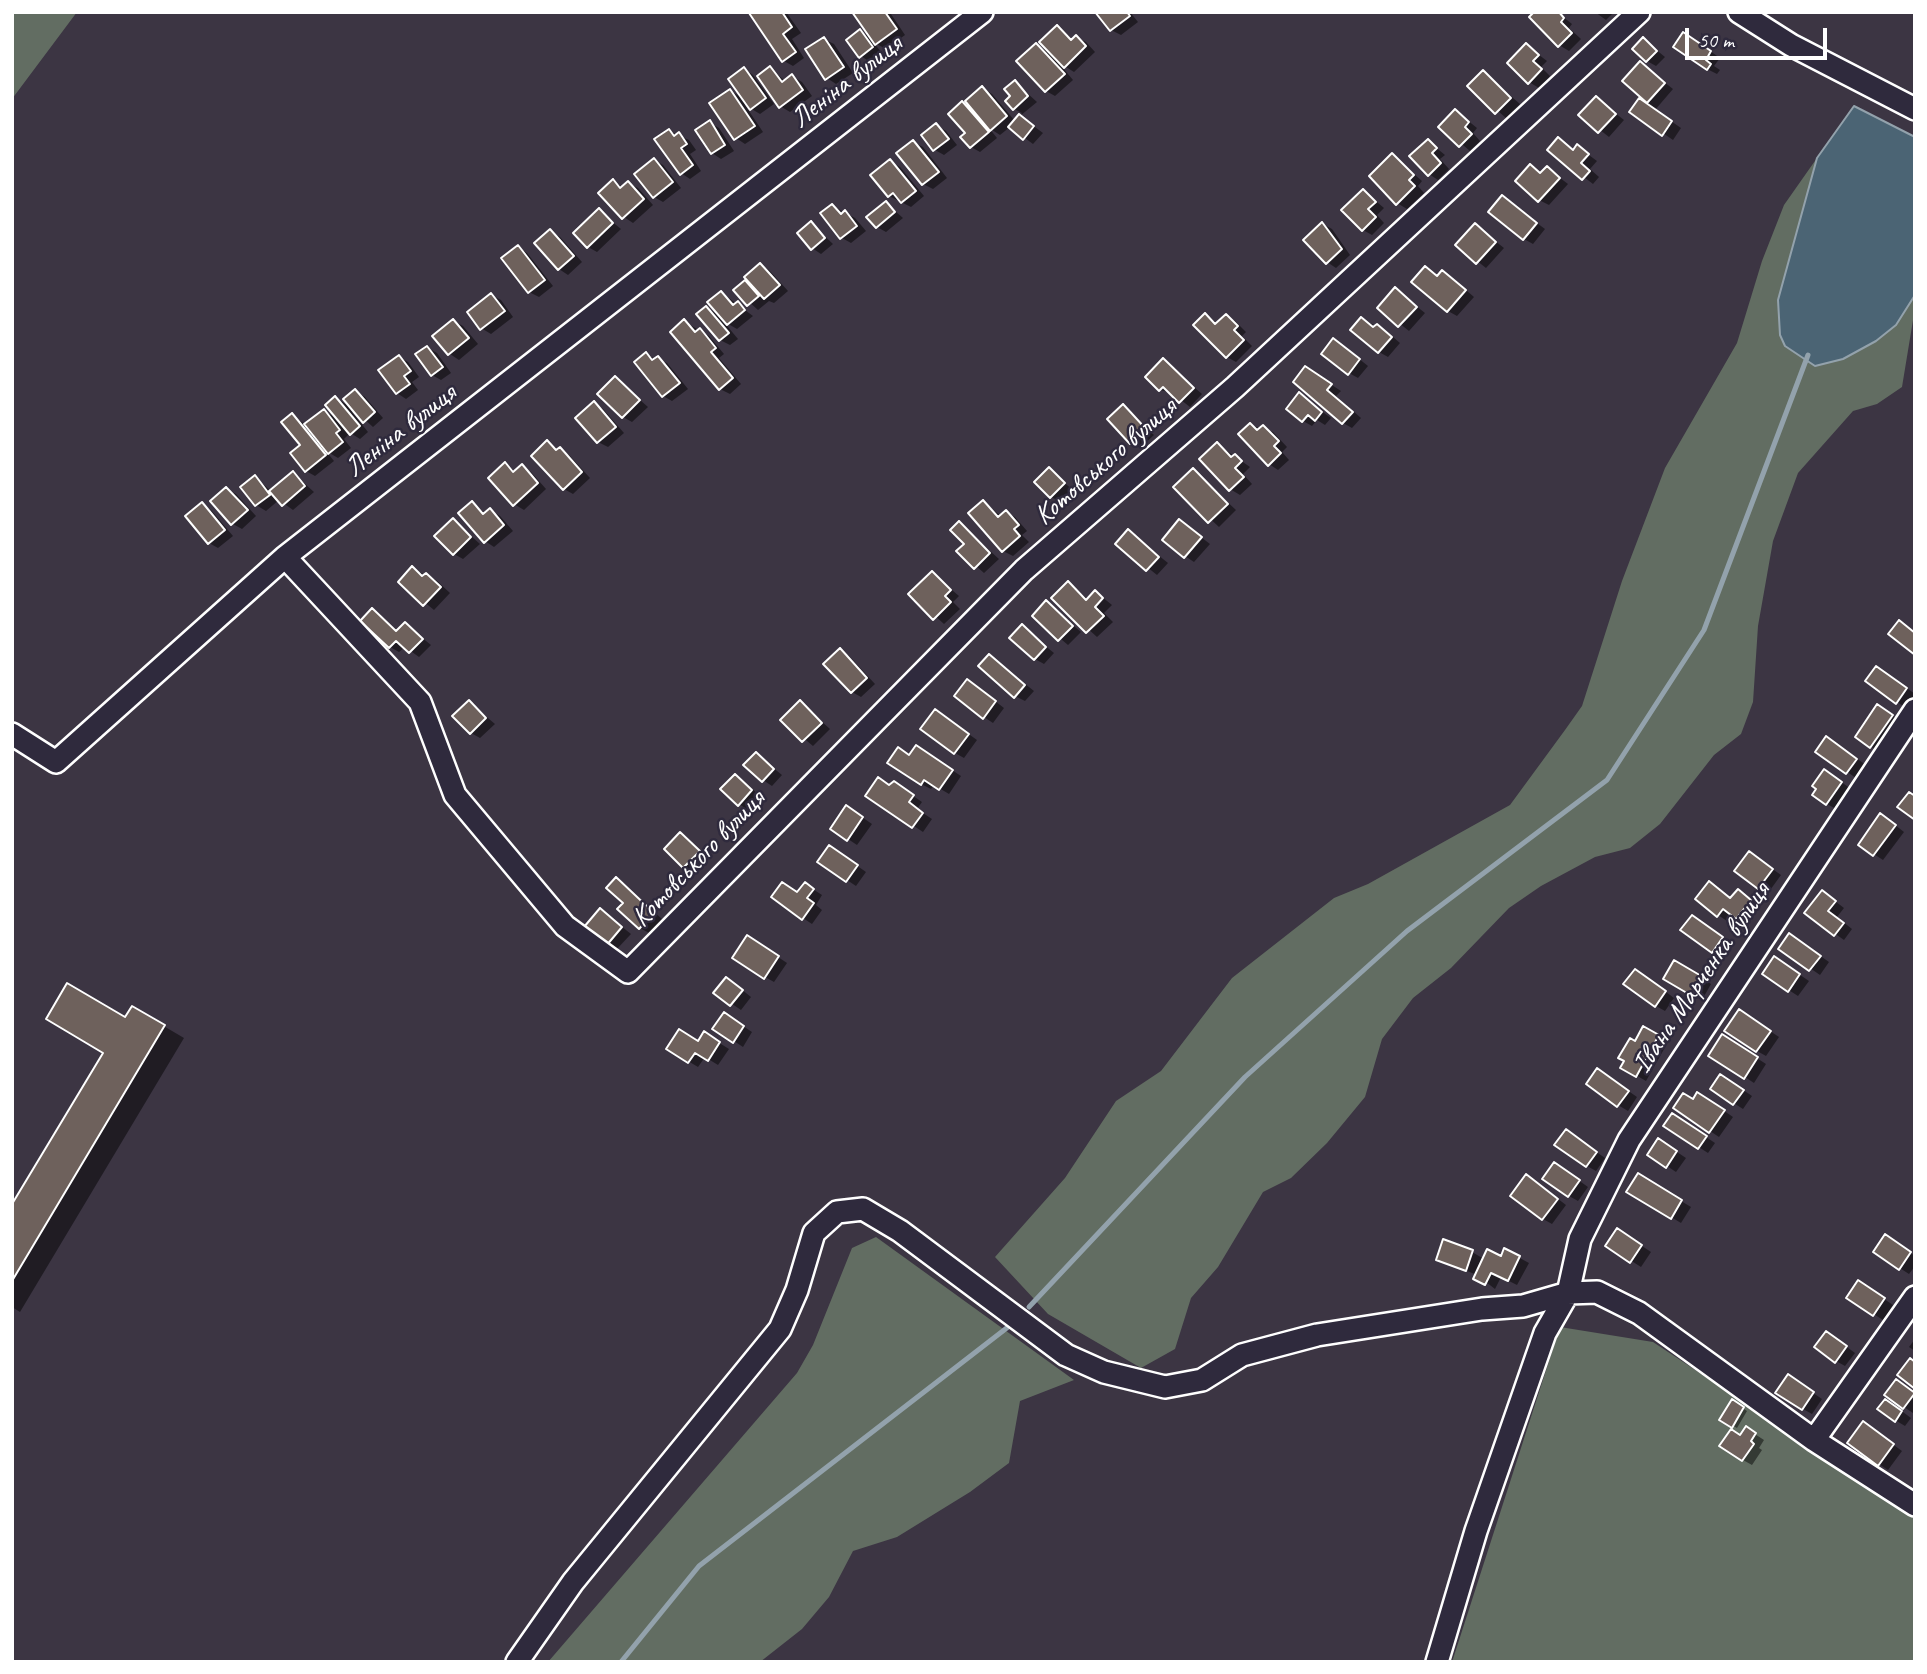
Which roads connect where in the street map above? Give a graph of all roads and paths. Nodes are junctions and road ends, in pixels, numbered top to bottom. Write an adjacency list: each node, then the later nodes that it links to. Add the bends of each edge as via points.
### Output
1 (982, 12): 5 (street, Леніна вулиця)
2 (1639, 12): 5 (street, Котовського вулиця, via 1235,387 1024,570 628,972 565,926 455,795 420,702)
3 (1738, 12): 4 (street)
4 (1913, 108)
5 (285, 557): 7 (street, Леніна вулиця, via 56,762)
6 (1915, 710): 8 (street, Івана Марченка вулиця, via 1629,1140 1580,1239)
7 (12, 734)
8 (1568, 1293): 10 (street, via 1597,1292 1639,1313); 12 (street, via 1523,1306 1317,1335 1242,1355 1202,1380 1165,1387 1104,1372 1066,1355 900,1231 863,1209 837,1212 814,1233 780,1329 573,1582); 13 (street, Івана Марченка вулиця, via 1545,1333 1476,1531)
9 (1915, 1297): 10 (street)
10 (1814, 1440): 11 (street)
11 (1915, 1505)
12 (516, 1662)
13 (1437, 1662)

